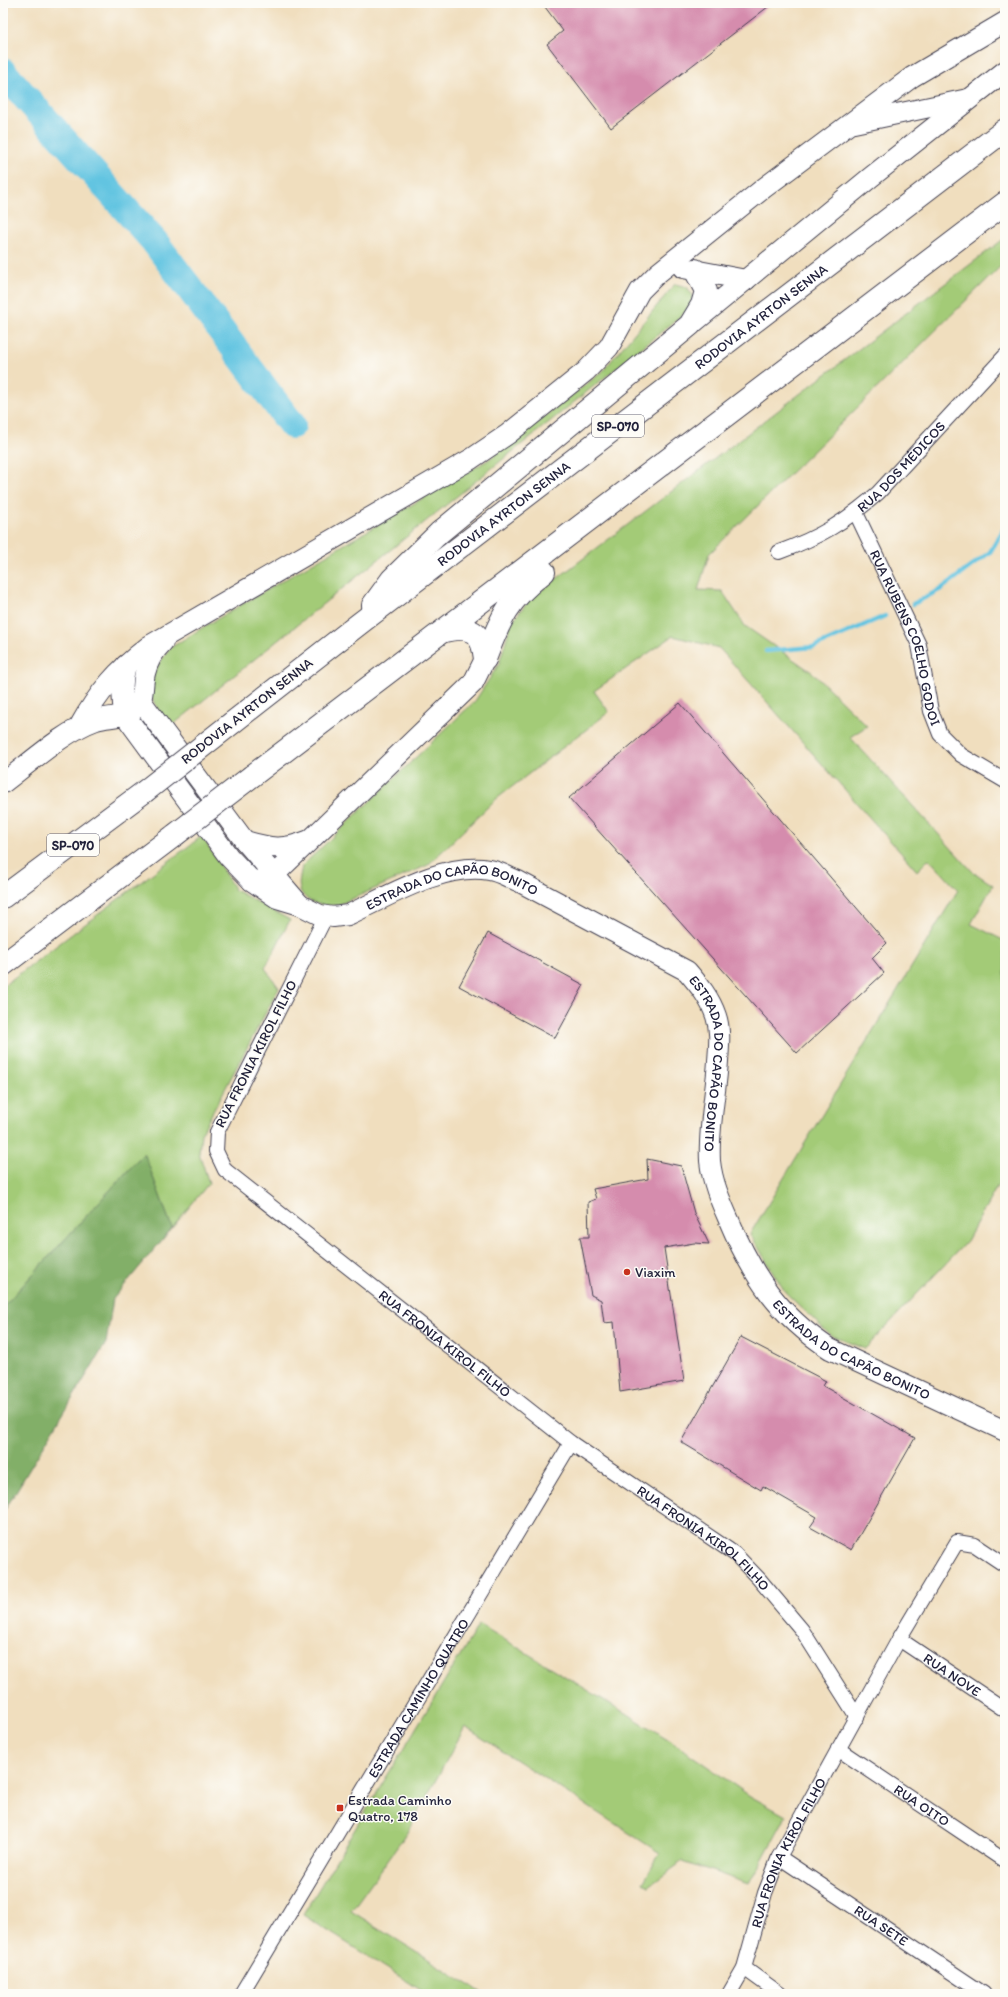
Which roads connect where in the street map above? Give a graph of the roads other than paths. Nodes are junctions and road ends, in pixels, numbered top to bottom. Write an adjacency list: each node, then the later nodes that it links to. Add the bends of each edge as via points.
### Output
1 (1005, 22): 4 (street, via 912,77)
2 (1005, 72): 3 (street)
3 (972, 98): 4 (street); 9 (street)
4 (848, 124): 8 (street)
5 (1005, 130): 15 (highway, RODOVIA AYRTON SENNA / SP-070)
6 (1005, 203): 12 (highway)
7 (695, 270): 8 (street, via 682,267); 9 (street); 10 (highway, via 706,291 702,305)
8 (658, 273): 17 (street, via 640,291 609,347 586,370 508,434 471,459)
9 (746, 280): 10 (street)
10 (690, 325): 15 (highway, via 439,533 392,579)
11 (1005, 356): 13 (street, RUA DOS MÉDICOS, via 878,493)
12 (793, 366): 16 (highway); 18 (highway, via 750,412 531,582 511,603 498,623)
13 (856, 513): 14 (street, RUA DOS MÉDICOS, via 826,532); 23 (street, RUA RUBENS COELHO GODOI, via 919,645 931,711 940,734 961,755)
14 (778, 552)
15 (359, 624): 29 (highway, RODOVIA AYRTON SENNA / SP-070, bridge, via 144,792)
16 (444, 631): 18 (highway, via 469,629 484,644); 32 (highway, bridge)
17 (171, 633): 19 (street); 20 (street, via 152,654 145,671)
18 (486, 659): 25 (street, via 473,683)
19 (126, 664): 21 (street, via 121,694); 22 (street, via 93,701)
20 (141, 701): 21 (street); 26 (street, ESTRADA DO CAPÃO BONITO)
21 (124, 714): 22 (street); 28 (street, ESTRADA DO CAPÃO BONITO, via 229,857)
22 (79, 727): 24 (street)
23 (1005, 781)
24 (3, 783)
25 (310, 839): 26 (street, via 291,847 272,848); 27 (street)
26 (244, 840): 27 (street, ESTRADA DO CAPÃO BONITO)
27 (275, 874): 28 (street, via 265,880); 30 (street, ESTRADA DO CAPÃO BONITO)
28 (252, 881): 30 (street, ESTRADA DO CAPÃO BONITO, via 277,898)
29 (6, 894)
30 (300, 905): 31 (street, ESTRADA DO CAPÃO BONITO)
31 (326, 916): 33 (street, ESTRADA DO CAPÃO BONITO, via 348,915 437,874 461,870 490,870 518,881 687,971 709,1000 716,1017 720,1040 710,1137 713,1180 737,1240 765,1290 786,1314 830,1349); 34 (street, RUA FRONIA KIROL FILHO, via 217,1132 216,1152 225,1170)
32 (3, 965)
33 (1005, 1431)
34 (571, 1443): 38 (street, RUA FRONIA KIROL FILHO, via 735,1554 802,1630); 43 (street, ESTRADA CAMINHO QUATRO)
35 (1005, 1566): 36 (street, RUA FRONIA KIROL FILHO, via 975,1545 957,1542)
36 (899, 1639): 37 (street, RUA NOVE); 38 (street, RUA FRONIA KIROL FILHO)
37 (1005, 1710)
38 (857, 1717): 39 (street, RUA FRONIA KIROL FILHO)
39 (838, 1749): 40 (street, RUA FRONIA KIROL FILHO); 41 (street, RUA OITO)
40 (780, 1857): 42 (street, RUA FRONIA KIROL FILHO, via 765,1893); 46 (street, RUA SETE)
41 (1005, 1861)
42 (744, 1968): 44 (street, RUA FRONIA KIROL FILHO); 45 (street)
43 (241, 1994)
44 (729, 1994)
45 (780, 1994)
46 (984, 1994)

